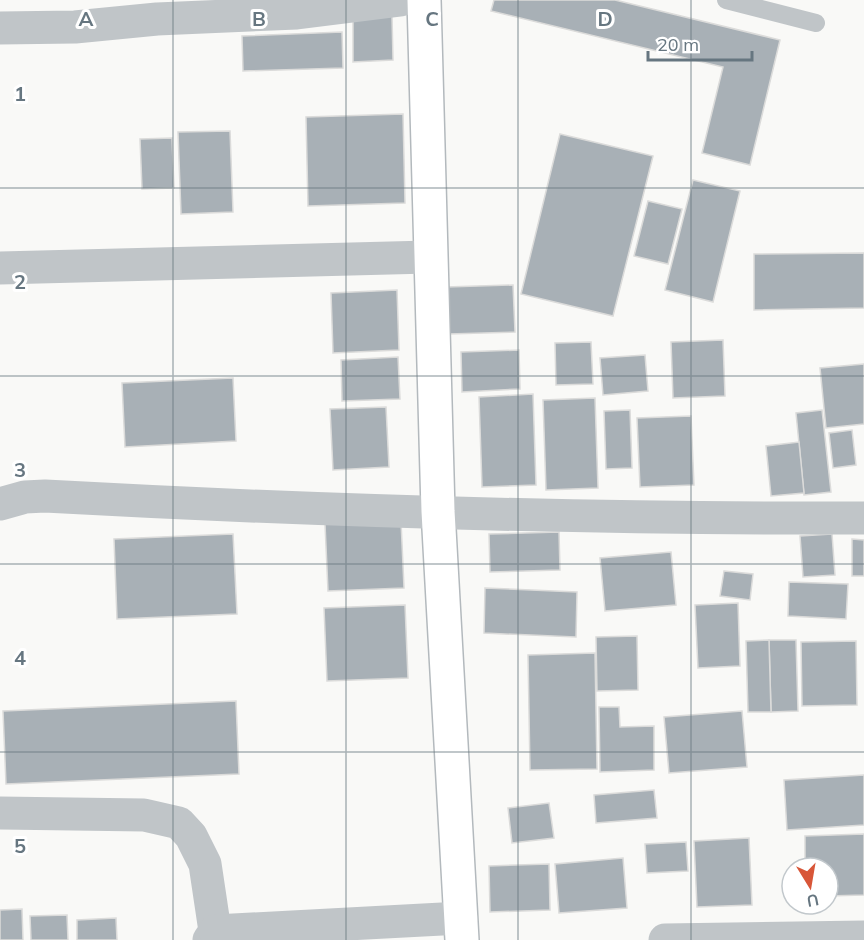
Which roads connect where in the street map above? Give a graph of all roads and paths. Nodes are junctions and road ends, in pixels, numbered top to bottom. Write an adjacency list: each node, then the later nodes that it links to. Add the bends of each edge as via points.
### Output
1 (401, 0): 5 (street, via 297,13)
2 (424, 0): 6 (main road)
3 (726, 0): 4 (lane)
4 (816, 23)
5 (0, 28)
6 (429, 257): 7 (street); 9 (main road)
7 (0, 268)
8 (0, 504): 9 (street, via 45,496 259,508)
9 (438, 511): 10 (street); 12 (main road)
10 (864, 518)
11 (0, 813): 13 (street, via 144,815 180,823 205,864)
12 (462, 929): 13 (street)
13 (212, 936)
14 (864, 937): 15 (street)
15 (665, 940)

